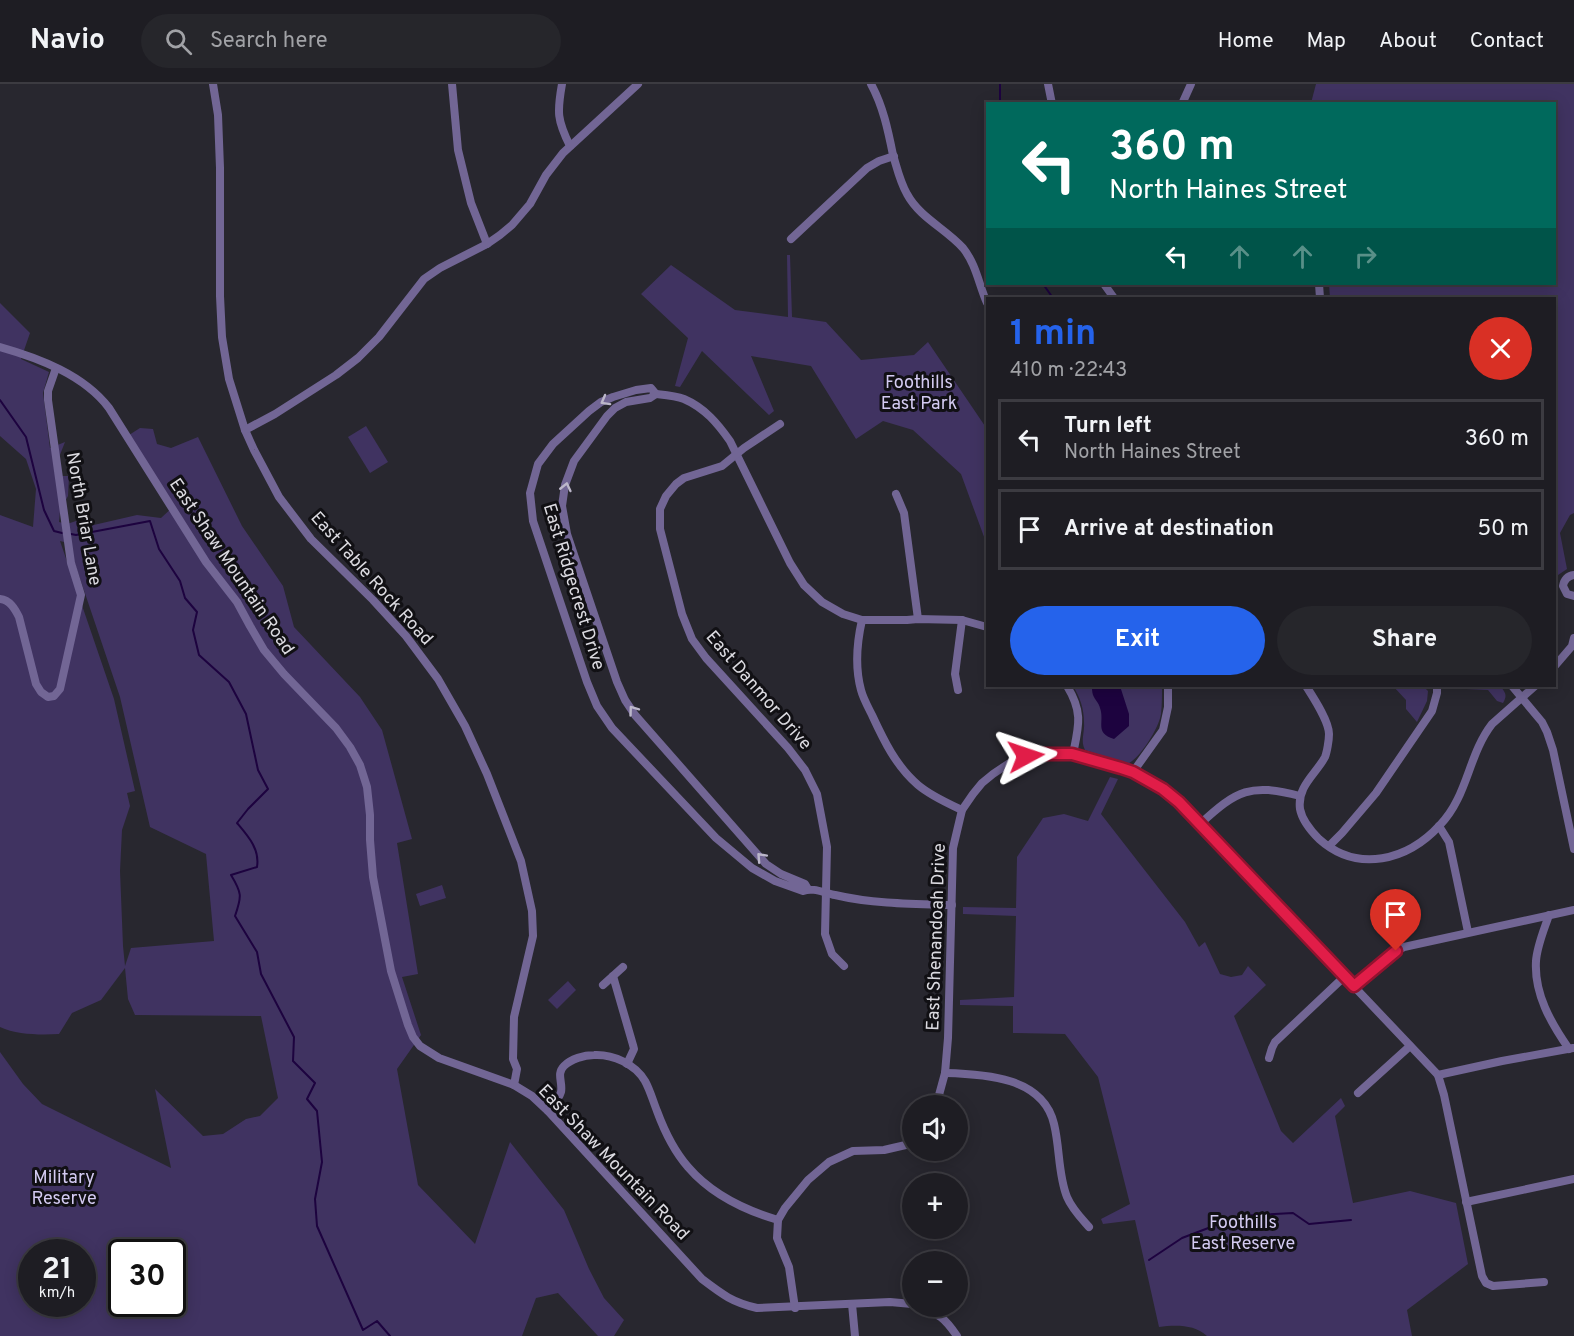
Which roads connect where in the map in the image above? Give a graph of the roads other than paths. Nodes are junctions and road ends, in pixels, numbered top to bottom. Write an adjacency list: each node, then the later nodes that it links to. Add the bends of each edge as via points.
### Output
1 (213, 84): 19 (street, East Table Rock Road, via 220,168 222,337)
2 (452, 84): 13 (street, via 458,150)
3 (562, 84): 10 (street, via 558,117)
4 (638, 84): 10 (street)
5 (871, 84): 11 (street)
6 (1048, 84): 8 (street)
7 (1191, 84): 9 (street)
8 (1052, 102)
9 (1183, 102)
10 (570, 146): 13 (street, via 522,215)
11 (894, 156): 12 (street, via 867,168); 14 (street, via 905,192 925,217 969,256)
12 (791, 239)
13 (486, 244): 19 (street, via 424,279 379,337 336,375)
14 (986, 300)
15 (0, 347): 16 (street, East Shaw Mountain Road)
16 (56, 368): 24 (street, North Briar Lane, via 48,400 71,563 81,596 60,689 54,696 48,697 36,684 20,617); 65 (street, East Shaw Mountain Road, via 100,396 206,562 237,602 264,650 336,728 360,765 367,787 373,877 391,971 412,1037 439,1058)
17 (656, 394): 20 (street, via 683,398 702,409 719,424); 47 (street, East Ridgecrest Drive, one-way to 17, via 766,864 635,715 617,682 567,534 562,506 574,461 615,408); 47 (street, East Ridgecrest Drive, one-way to 47, via 651,388 636,390 601,402 554,444 538,464 530,493 533,521 587,682 612,728 736,855 775,881 803,891)
18 (780, 424): 20 (street, East Danmor Drive)
19 (245, 430): 65 (street, East Table Rock Road, via 279,497 311,539 400,628 438,679 487,774 521,861 532,910 533,936 514,1017)
20 (737, 454): 26 (street, via 804,585 822,602); 48 (street, East Danmor Drive, via 722,466 676,484 660,509 660,529 692,639 788,748 817,794 827,847)
21 (896, 494): 25 (street, via 904,513)
22 (1574, 575): 23 (street, via 1563,586 1567,594)
23 (1574, 596)
24 (0, 599)
25 (918, 619): 26 (street); 27 (street)
26 (862, 620): 42 (street, via 857,661 861,690 884,741 916,783)
27 (962, 620): 28 (street); 37 (street, via 955,674)
28 (986, 627)
29 (1574, 638): 30 (street)
30 (1556, 666)
31 (1068, 687): 39 (street, via 1076,700 1079,716)
32 (1168, 687): 40 (street, via 1163,730)
33 (1306, 687): 41 (street, via 1329,733 1326,756)
34 (1437, 687): 45 (street, via 1432,711 1376,793)
35 (1513, 687): 38 (street)
36 (1534, 687): 38 (street)
37 (958, 690)
38 (1521, 698): 44 (street, via 1486,731 1459,799); 46 (street, via 1547,732)
39 (1072, 754): 40 (street, East Shenandoah Drive); 42 (street, East Shenandoah Drive, via 1026,756 1008,764 982,783)
40 (1133, 772): 43 (street, East Shenandoah Drive, via 1163,789)
41 (1300, 796): 43 (street, via 1266,789 1248,792 1231,798); 45 (street, via 1304,820)
42 (962, 810): 49 (street, East Shenandoah Drive, via 953,848)
43 (1200, 824): 56 (street, East Shenandoah Drive)
44 (1439, 826): 45 (street, via 1412,849 1384,858 1365,859); 52 (street, via 1449,842)
45 (1329, 846)
46 (1574, 849)
47 (808, 889): 48 (street, East Ridgecrest Drive)
48 (826, 892): 49 (street, East Ridgecrest Drive, via 892,903); 53 (street, East Danmor Drive, via 825,934 832,954)
49 (952, 905): 63 (street, East Shenandoah Drive)
50 (1574, 910): 51 (street)
51 (1549, 915): 52 (street); 60 (street, via 1536,959 1536,976 1545,1009)
52 (1468, 932): 58 (street, via 1404,947)
53 (844, 966)
54 (623, 967): 55 (street)
55 (613, 976): 57 (street); 62 (street, via 634,1049)
56 (1344, 977): 58 (street, East Shenandoah Drive); 61 (street, via 1275,1042)
57 (603, 985)
58 (1354, 986): 59 (street, East Shenandoah Drive)
59 (1410, 1046): 64 (street, East Shenandoah Drive); 66 (street)
60 (1571, 1048): 64 (street)
61 (1269, 1058)
62 (627, 1064): 68 (street, via 600,1055 568,1062 560,1074 560,1093); 72 (street, via 645,1080 671,1141 688,1168 739,1207)
63 (945, 1072): 67 (street, East Shenandoah Drive); 73 (street, via 1001,1078 1026,1087 1041,1100 1054,1122 1068,1198)
64 (1438, 1076): 71 (street, East Shenandoah Drive)
65 (514, 1085): 68 (street, East Shaw Mountain Road)
66 (1358, 1093)
67 (939, 1095)
68 (548, 1111): 77 (street, East Shaw Mountain Road, via 702,1279 723,1296 757,1308)
69 (902, 1146): 72 (street, via 853,1151 829,1162 808,1180)
70 (1574, 1179): 71 (street)
71 (1466, 1202): 74 (street, East Shenandoah Drive, via 1486,1283 1493,1286)
72 (778, 1220): 77 (street, via 777,1238 789,1267)
73 (1089, 1227)
74 (1544, 1282)
75 (902, 1303): 76 (street, East Shaw Mountain Road)
76 (852, 1304): 77 (street, East Shaw Mountain Road); 79 (street)
77 (795, 1308)
78 (942, 1317): 80 (street)
79 (855, 1336)
80 (957, 1336)

